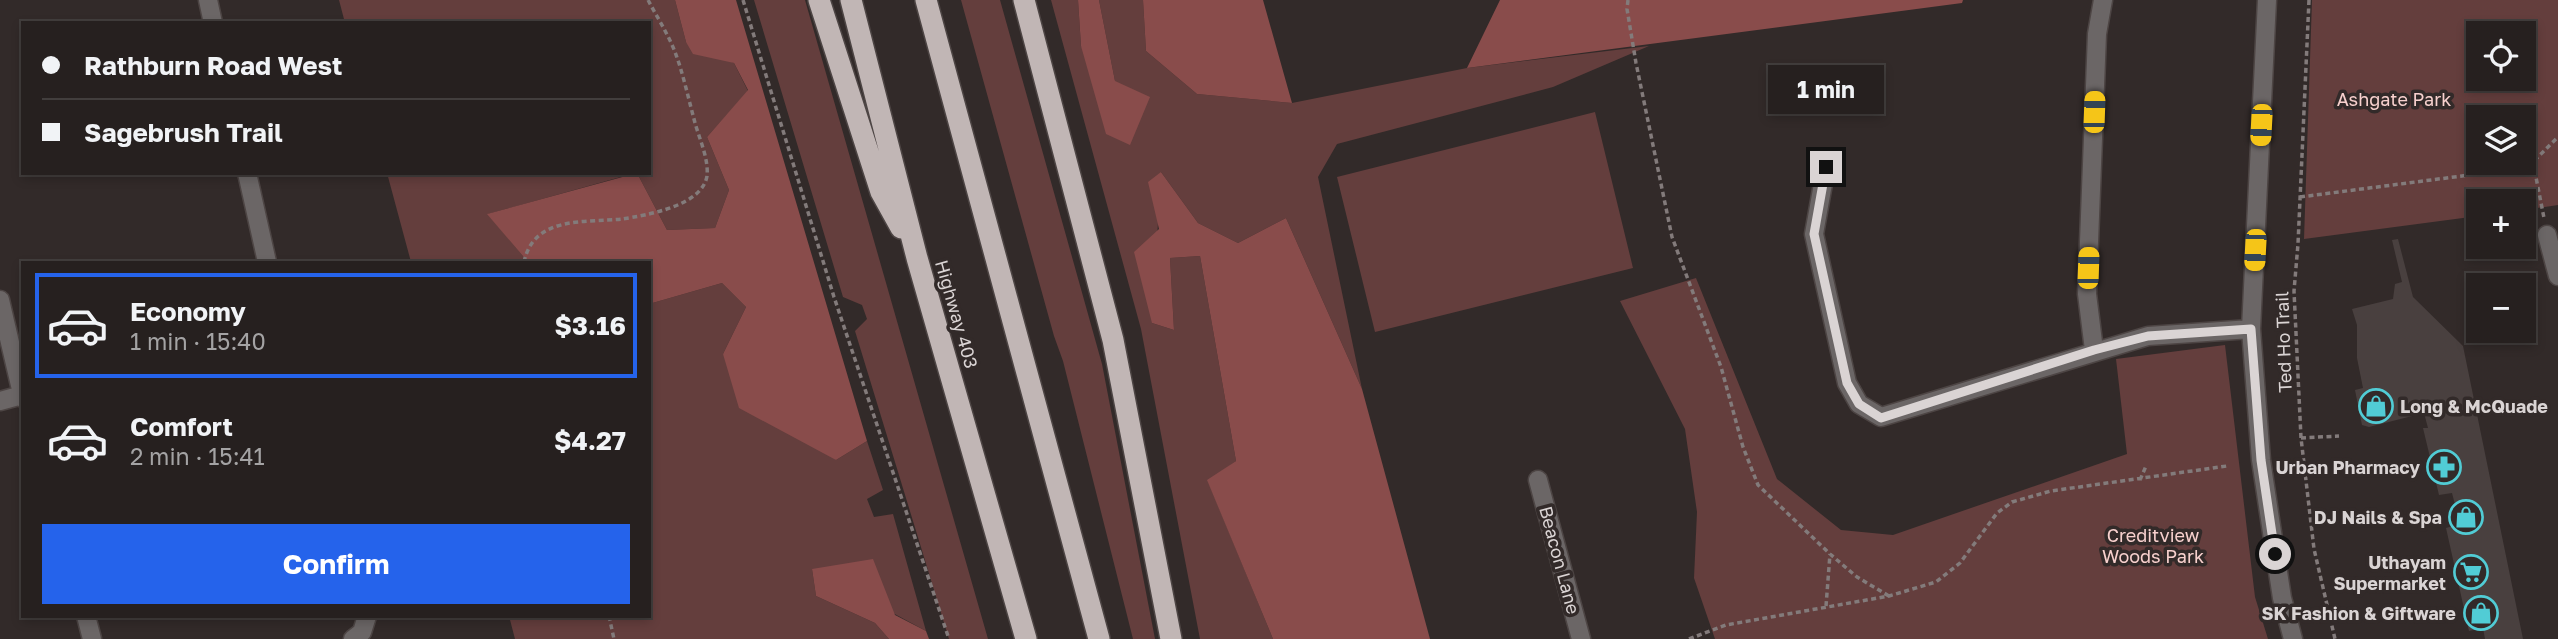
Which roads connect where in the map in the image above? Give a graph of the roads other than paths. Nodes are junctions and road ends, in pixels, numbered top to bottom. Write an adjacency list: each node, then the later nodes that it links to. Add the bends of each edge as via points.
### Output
1 (208, 0): 8 (street)
2 (819, 0): 12 (highway, via 881,192)
3 (851, 0): 12 (highway, Highway 403)
4 (926, 0): 27 (highway)
5 (1024, 0): 28 (highway, via 1113,340)
6 (2103, 0): 17 (street, via 2097,34 2087,294)
7 (2267, 0): 16 (street)
8 (213, 21)
9 (1826, 167): 17 (street, via 1814,234 1847,383 1859,404 1881,418)
10 (247, 175): 13 (street)
11 (2547, 235): 14 (street)
12 (917, 258): 26 (highway, Highway 403)
13 (267, 261)
14 (2558, 276)
15 (0, 300): 18 (street)
16 (2251, 329): 17 (street, via 2148,336); 30 (street, via 2263,472 2282,598)
17 (2094, 350)
18 (21, 393)
19 (21, 397): 20 (street)
20 (0, 401)
21 (1538, 480): 29 (street, Beacon Lane)
22 (87, 618): 24 (street)
23 (366, 618): 25 (street, via 362,632)
24 (92, 639)
25 (352, 639)
26 (1026, 639)
27 (1099, 639)
28 (1171, 639)
29 (1581, 639)
30 (2293, 639)

